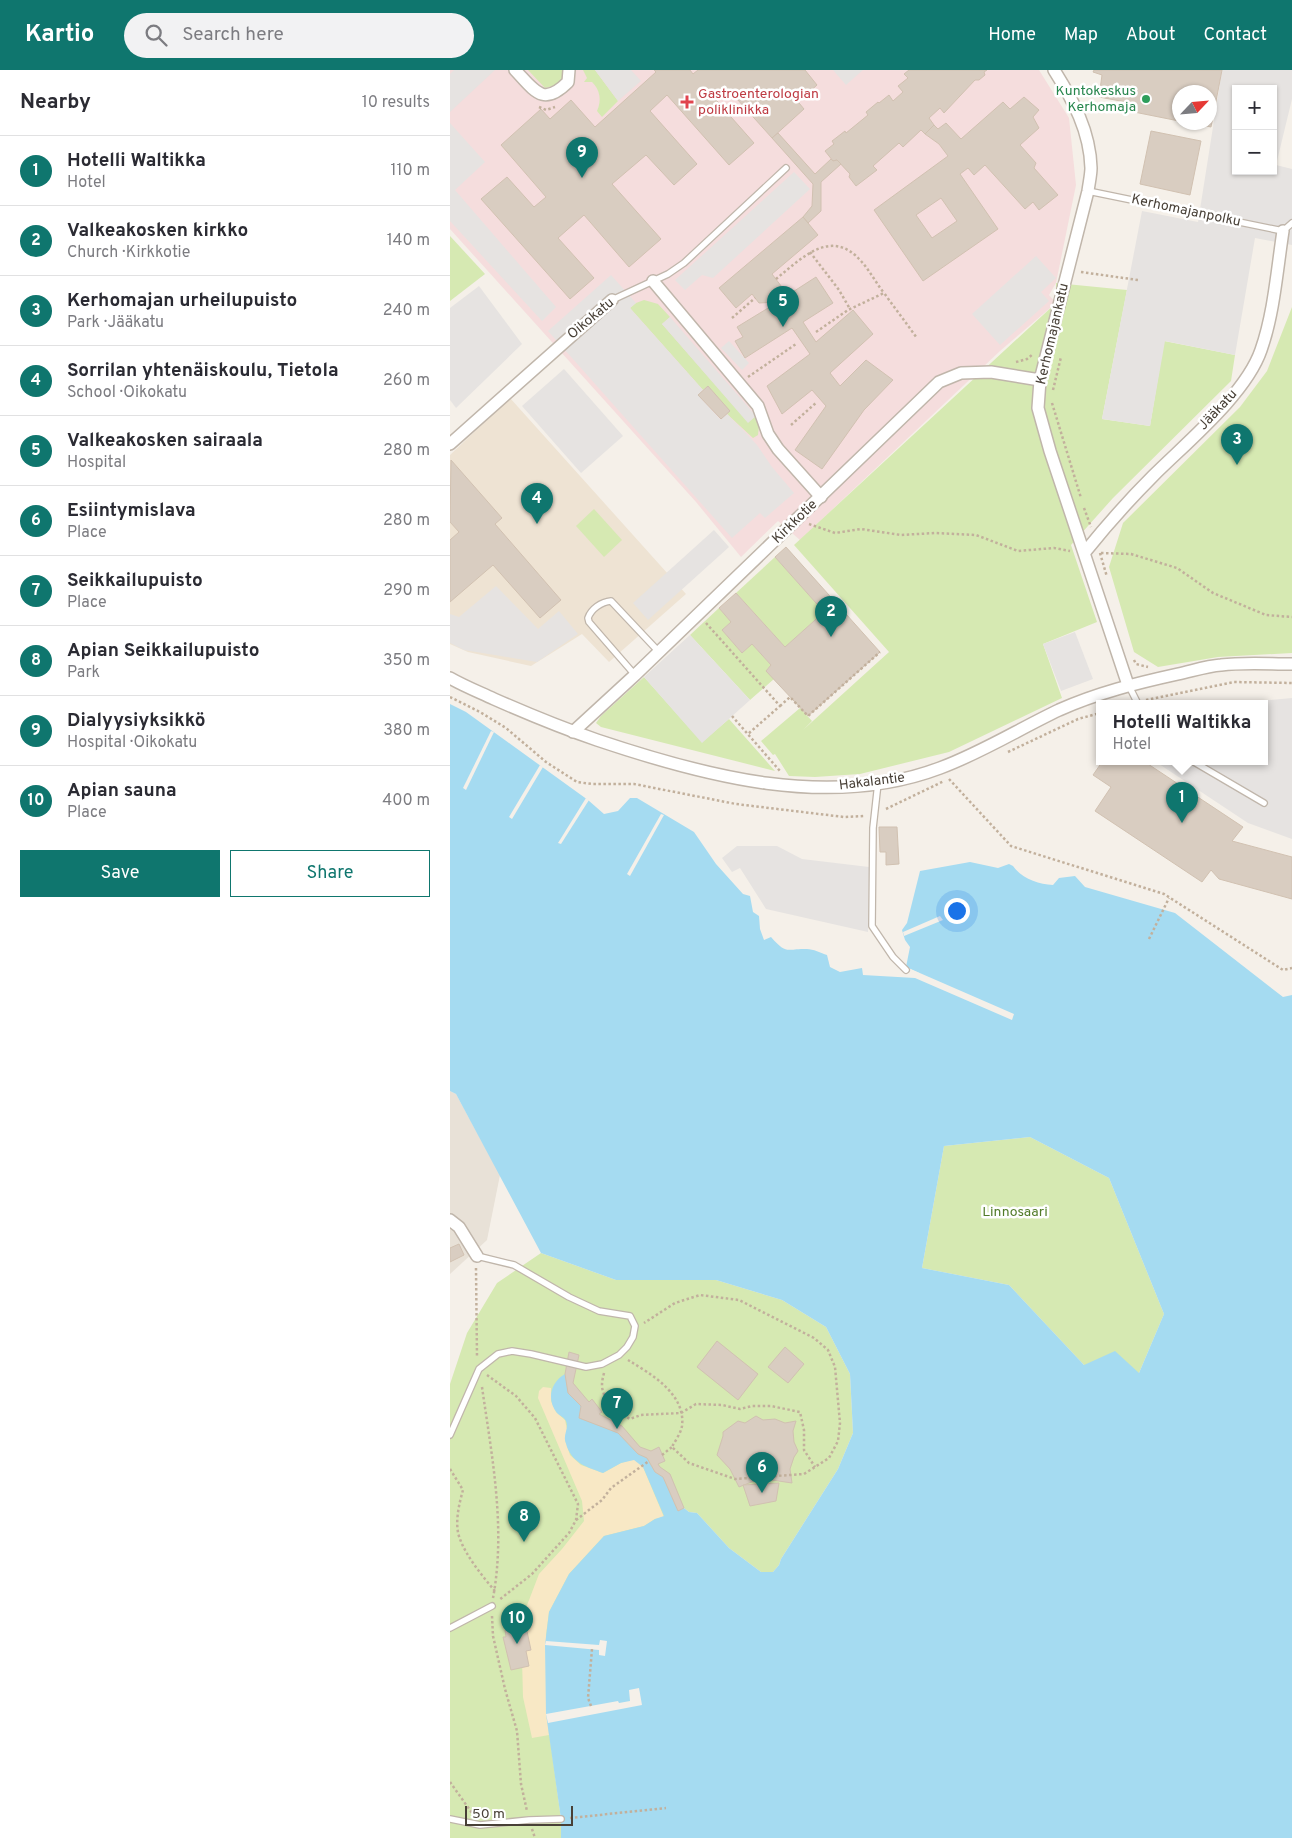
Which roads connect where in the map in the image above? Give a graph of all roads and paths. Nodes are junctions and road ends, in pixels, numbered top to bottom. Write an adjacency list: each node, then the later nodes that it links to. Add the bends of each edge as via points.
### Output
1 (515, 70): 2 (street, via 538,95 544,96 559,91 568,82)
2 (569, 70)
3 (1054, 70): 5 (street, Kerhomajankatu, via 1081,117 1089,147)
4 (786, 168): 11 (lane, Oikokatu, via 684,263)
5 (1088, 191): 6 (lane, Kerhomajanpolku); 21 (street, Kerhomajankatu)
6 (1288, 227): 30 (street, Jääkatu, via 1261,351 1252,368 1231,399 1150,478)
7 (810, 252): 9 (path); 12 (path, via 834,245 848,250 861,261); 15 (path)
8 (1083, 263): 10 (path, via 1081,272)
9 (776, 279)
10 (1138, 280)
11 (653, 281): 14 (lane, Oikokatu); 22 (street)
12 (884, 293): 15 (path); 18 (path)
13 (755, 298): 16 (path)
14 (612, 300): 27 (street, Oikokatu)
15 (850, 309): 17 (path)
16 (732, 318)
17 (816, 332)
18 (917, 338)
19 (796, 344): 22 (path)
20 (1062, 349): 23 (path)
21 (1040, 380): 28 (street, Kirkkotie, via 991,372 961,373 939,382); 31 (street, Kerhomajankatu, via 1038,408)
22 (739, 383): 28 (street, via 758,406 768,434 778,449)
23 (1053, 392)
24 (817, 402): 26 (path)
25 (1052, 402): 30 (path)
26 (790, 425)
27 (452, 440)
28 (821, 497): 29 (street, Kirkkotie)
29 (797, 520): 31 (path, via 835,533 861,529 901,535 976,535 1018,551 1054,548); 34 (street, Kirkkotie)
30 (1095, 539): 31 (street, Jääkatu); 32 (path)
31 (1085, 552): 32 (path); 44 (street, Kerhomajankatu)
32 (1100, 553): 33 (path); 35 (path, via 1131,554 1177,568 1213,593 1266,615)
33 (1108, 580)
34 (698, 615): 36 (street, Kirkkotie); 48 (path)
35 (1292, 617)
36 (659, 652): 40 (street, Kirkkotie); 40 (lane, via 611,601 601,604 589,614 589,622)
37 (880, 652): 48 (path, via 808,716 790,697)
38 (1130, 654): 42 (path, via 1136,664 1152,668)
39 (1292, 664): 42 (street, Hakalantie, via 1221,665)
40 (635, 675): 50 (street, Kirkkotie)
41 (450, 678): 50 (street, Hakalantie)
42 (1155, 679): 44 (street, Hakalantie); 45 (path)
43 (1292, 683): 45 (path, via 1234,682)
44 (1128, 685): 46 (lane); 55 (street, Hakalantie, via 1060,710 939,769)
45 (1160, 698): 47 (path)
46 (1136, 700)
47 (1151, 700)
48 (780, 706): 51 (path)
49 (732, 716): 51 (path)
50 (573, 732): 55 (street, Hakalantie, via 661,761 736,779 817,787)
51 (748, 734): 53 (path)
52 (1199, 765): 56 (lane)
53 (782, 774)
54 (949, 779): 57 (path, via 1011,846)
55 (878, 783): 60 (lane, via 873,828 872,926)
56 (1264, 803)
57 (1170, 897): 58 (path); 59 (path, via 1283,970)
58 (1149, 939)
59 (1292, 968)
60 (906, 970)
61 (450, 1220): 62 (street, via 459,1228)
62 (476, 1256): 63 (lane, via 514,1265 599,1311 630,1316); 66 (path)
63 (635, 1326): 64 (lane, via 627,1347); 72 (path, via 646,1323 675,1302 700,1295 739,1300 814,1338 828,1350 834,1367 840,1422 838,1442 829,1458)
64 (619, 1355): 65 (lane); 67 (path, via 653,1375 676,1398)
65 (602, 1364): 66 (lane, via 583,1366 512,1351 498,1354); 67 (path, via 602,1387 619,1413 630,1418)
66 (479, 1369): 68 (lane); 74 (path, via 516,1396 536,1418 578,1504); 75 (path, via 499,1521)
67 (681, 1413): 69 (path, via 682,1426); 72 (path, via 696,1404 740,1409 771,1406 800,1412 804,1450)
68 (450, 1435)
69 (672, 1447): 70 (path); 72 (path, via 689,1462 735,1479 804,1474)
70 (662, 1455)
71 (649, 1461): 74 (path, via 611,1488 602,1500)
72 (815, 1467)
73 (450, 1468): 75 (path, via 463,1490 458,1510 459,1539)
74 (576, 1520): 76 (path, via 532,1574)
75 (495, 1590): 76 (path)
76 (492, 1606): 77 (lane); 84 (path, via 494,1636 517,1731 521,1784)
77 (450, 1628)
78 (592, 1649): 79 (path, via 588,1698)
79 (591, 1706)
80 (450, 1782): 85 (path)
81 (666, 1808): 83 (path)
82 (450, 1819): 85 (lane)
83 (561, 1819): 84 (lane)
84 (529, 1820): 85 (lane); 86 (path)
85 (480, 1825)
86 (535, 1838)

